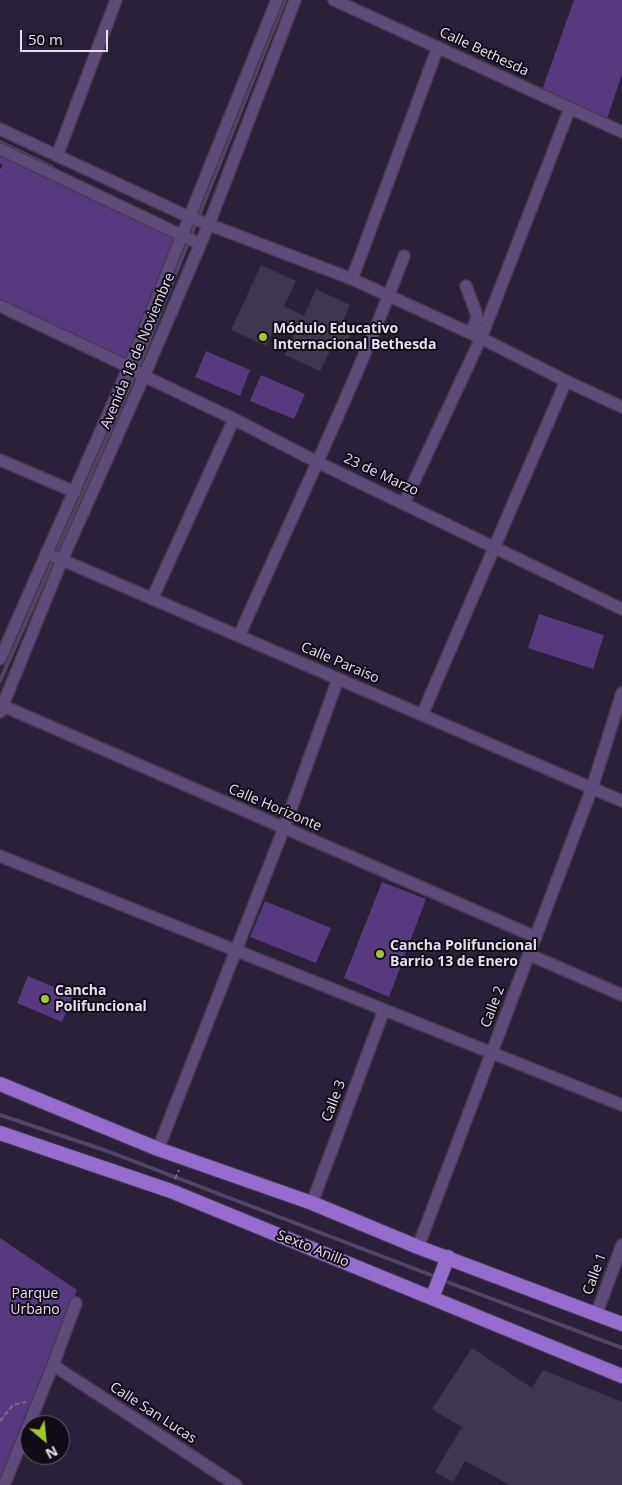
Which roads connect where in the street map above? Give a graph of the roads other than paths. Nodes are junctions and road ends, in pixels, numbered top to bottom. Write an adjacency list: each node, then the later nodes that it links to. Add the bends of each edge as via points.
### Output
1 (116, 0): 10 (street)
2 (277, 0): 11 (street, Avenida 18 de Noviembre)
3 (295, 0): 12 (street, Avenida 18 de Noviembre)
4 (334, 0): 5 (street, Calle Bethesda)
5 (438, 48): 6 (street, Calle Bethesda); 16 (street)
6 (570, 108): 8 (street, Calle Bethesda); 20 (street)
7 (0, 129): 10 (street)
8 (622, 132)
9 (0, 149): 13 (street)
10 (57, 156): 11 (street)
11 (189, 218): 12 (street); 13 (street, Avenida 18 de Noviembre)
12 (207, 223): 14 (street, Avenida 18 de Noviembre); 16 (street)
13 (183, 234): 14 (street); 21 (street, Avenida 18 de Noviembre)
14 (198, 243): 21 (street, Avenida 18 de Noviembre)
15 (404, 256): 18 (street)
16 (352, 279): 18 (street)
17 (466, 286): 20 (street, via 477,318)
18 (389, 297): 20 (street); 26 (street)
19 (0, 306): 21 (street, 23 de Marzo)
20 (476, 336): 22 (street); 28 (street)
21 (137, 371): 24 (street, 23 de Marzo); 27 (street, Avenida 18 de Noviembre); 30 (street, Avenida 18 de Noviembre)
22 (566, 381): 23 (street); 29 (street)
23 (622, 407)
24 (234, 419): 26 (street, 23 de Marzo); 31 (street)
25 (0, 460): 27 (street)
26 (317, 462): 28 (street, 23 de Marzo); 33 (street)
27 (75, 492): 30 (street, Avenida 18 de Noviembre)
28 (404, 503): 29 (street, 23 de Marzo)
29 (494, 546): 32 (street, 23 de Marzo); 38 (street)
30 (54, 556): 31 (street, Calle Paraiso); 34 (street, Avenida 18 de Noviembre); 37 (street, Avenida 18 de Noviembre)
31 (152, 599): 33 (street, Calle Paraiso)
32 (622, 608)
33 (239, 636): 35 (street, Calle Paraiso)
34 (1, 653)
35 (338, 679): 38 (street, Calle Paraiso); 41 (street)
36 (622, 692): 39 (street, Calle 2)
37 (1, 709): 41 (street, Calle Horizonte)
38 (422, 715): 39 (street, Calle Paraiso)
39 (592, 788): 40 (street, Calle Paraiso); 43 (street, Calle 2)
40 (622, 801)
41 (284, 828): 43 (street, Calle Horizonte); 44 (street)
42 (0, 856): 44 (street)
43 (536, 937): 45 (street, Calle 2)
44 (237, 952): 47 (street); 52 (street)
45 (530, 955): 46 (street); 48 (street, Calle 2)
46 (622, 995)
47 (384, 1010): 48 (street); 53 (street, Calle 3)
48 (492, 1053): 50 (street); 55 (street, Calle 2)
49 (0, 1084): 52 (main road)
50 (622, 1105)
51 (0, 1133): 57 (main road, Sexto Anillo, via 171,1191)
52 (158, 1149): 53 (main road)
53 (312, 1203): 55 (main road)
54 (622, 1244): 59 (street, Calle 1)
55 (418, 1247): 56 (main road)
56 (448, 1258): 57 (main road); 59 (main road)
57 (434, 1293): 62 (main road, Sexto Anillo)
58 (76, 1302): 61 (street)
59 (596, 1315): 60 (main road)
60 (622, 1324)
61 (53, 1365): 63 (street); 64 (street, Calle San Lucas)
62 (622, 1376)
63 (4, 1485)
64 (236, 1485)

